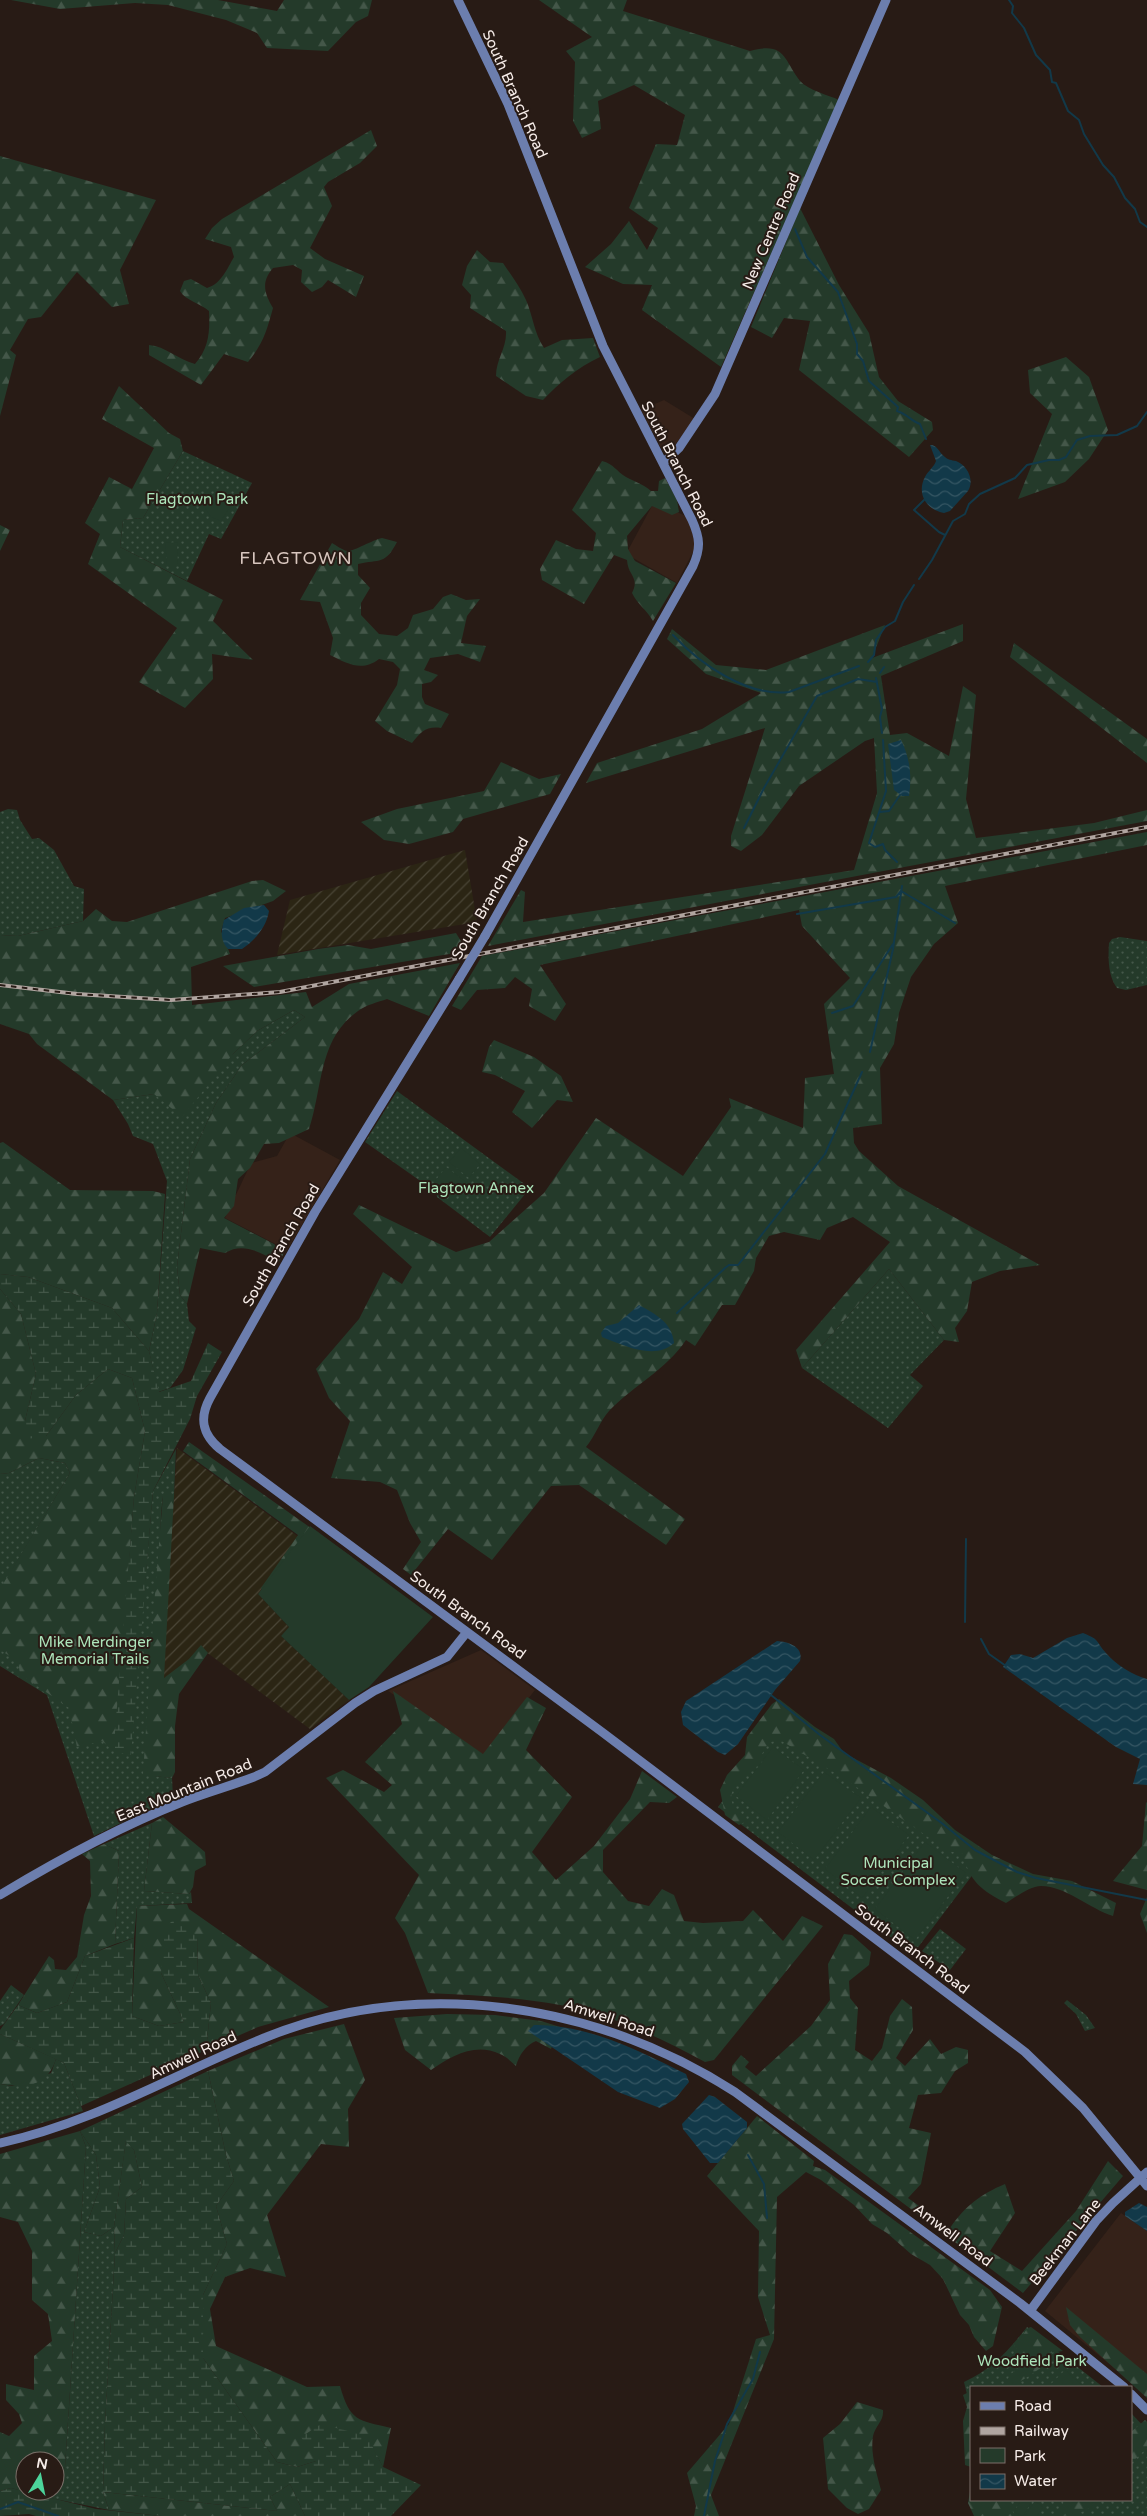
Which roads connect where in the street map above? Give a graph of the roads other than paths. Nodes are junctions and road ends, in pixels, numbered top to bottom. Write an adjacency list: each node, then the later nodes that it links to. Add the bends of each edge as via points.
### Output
1 (458, 0): 3 (street, South Branch Road, via 508,104 603,346)
2 (886, 0): 3 (street, New Centre Road, via 715,394 679,448)
3 (663, 463): 4 (street, South Branch Road, bridge, via 698,533 698,556 485,936 315,1212 204,1411 207,1437 220,1449)
4 (467, 1632): 5 (street, East Mountain Road, via 447,1657 360,1700 265,1772 135,1823); 7 (street, South Branch Road, via 1029,2056 1083,2108)
5 (0, 1895)
6 (0, 2143): 8 (street, Amwell Road, via 83,2119 265,2037 343,2014 443,2004 541,2012 610,2030 712,2076)
7 (1145, 2179): 8 (street, Beekman Lane, via 1113,2203 1096,2221)
8 (1030, 2311): 9 (street, Amwell Road)
9 (1123, 2386)
10 (1132, 2395): 11 (street)
11 (1147, 2410)

